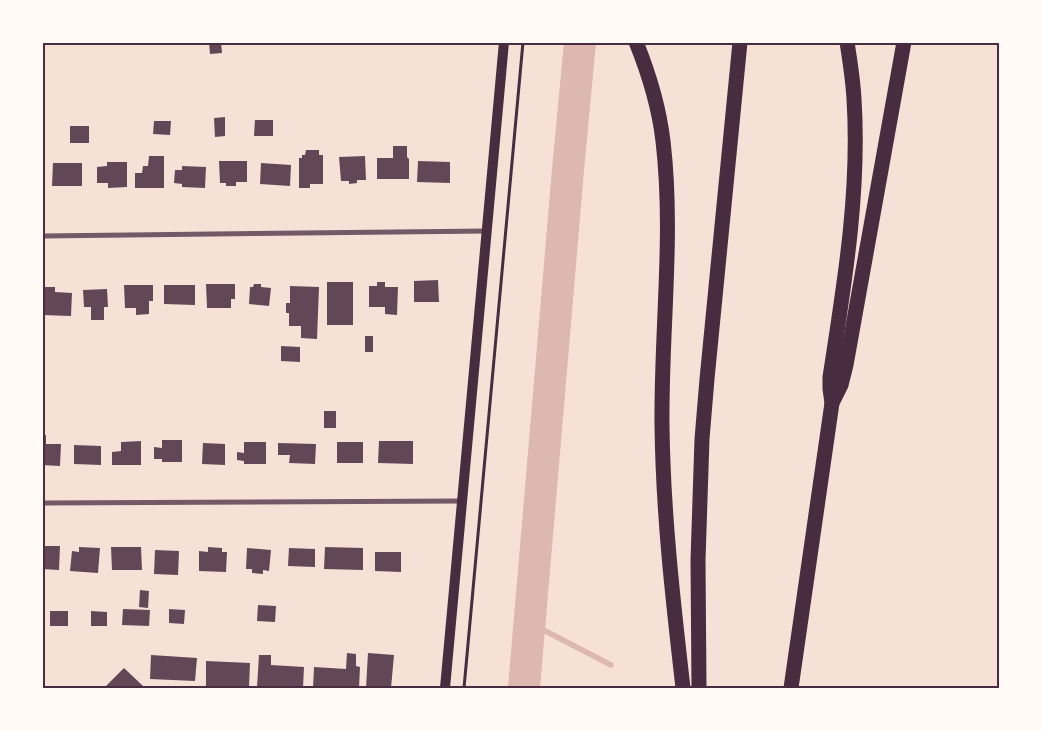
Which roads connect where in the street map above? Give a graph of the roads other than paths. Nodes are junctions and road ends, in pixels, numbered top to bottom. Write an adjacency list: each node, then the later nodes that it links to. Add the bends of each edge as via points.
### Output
1 (504, 42): 6 (main road)
2 (636, 42): 12 (highway, via 658,111 664,155 667,225 662,378 664,486)
3 (740, 42): 13 (highway, via 702,439 698,560)
4 (847, 42): 8 (highway, via 854,101 855,156 846,268 830,377)
5 (904, 42): 8 (highway, via 846,365)
6 (487, 231): 7 (street); 9 (main road)
7 (42, 236)
8 (832, 403): 14 (highway)
9 (461, 501): 10 (street); 11 (main road)
10 (42, 503)
11 (445, 688)
12 (683, 688)
13 (699, 688)
14 (791, 688)

